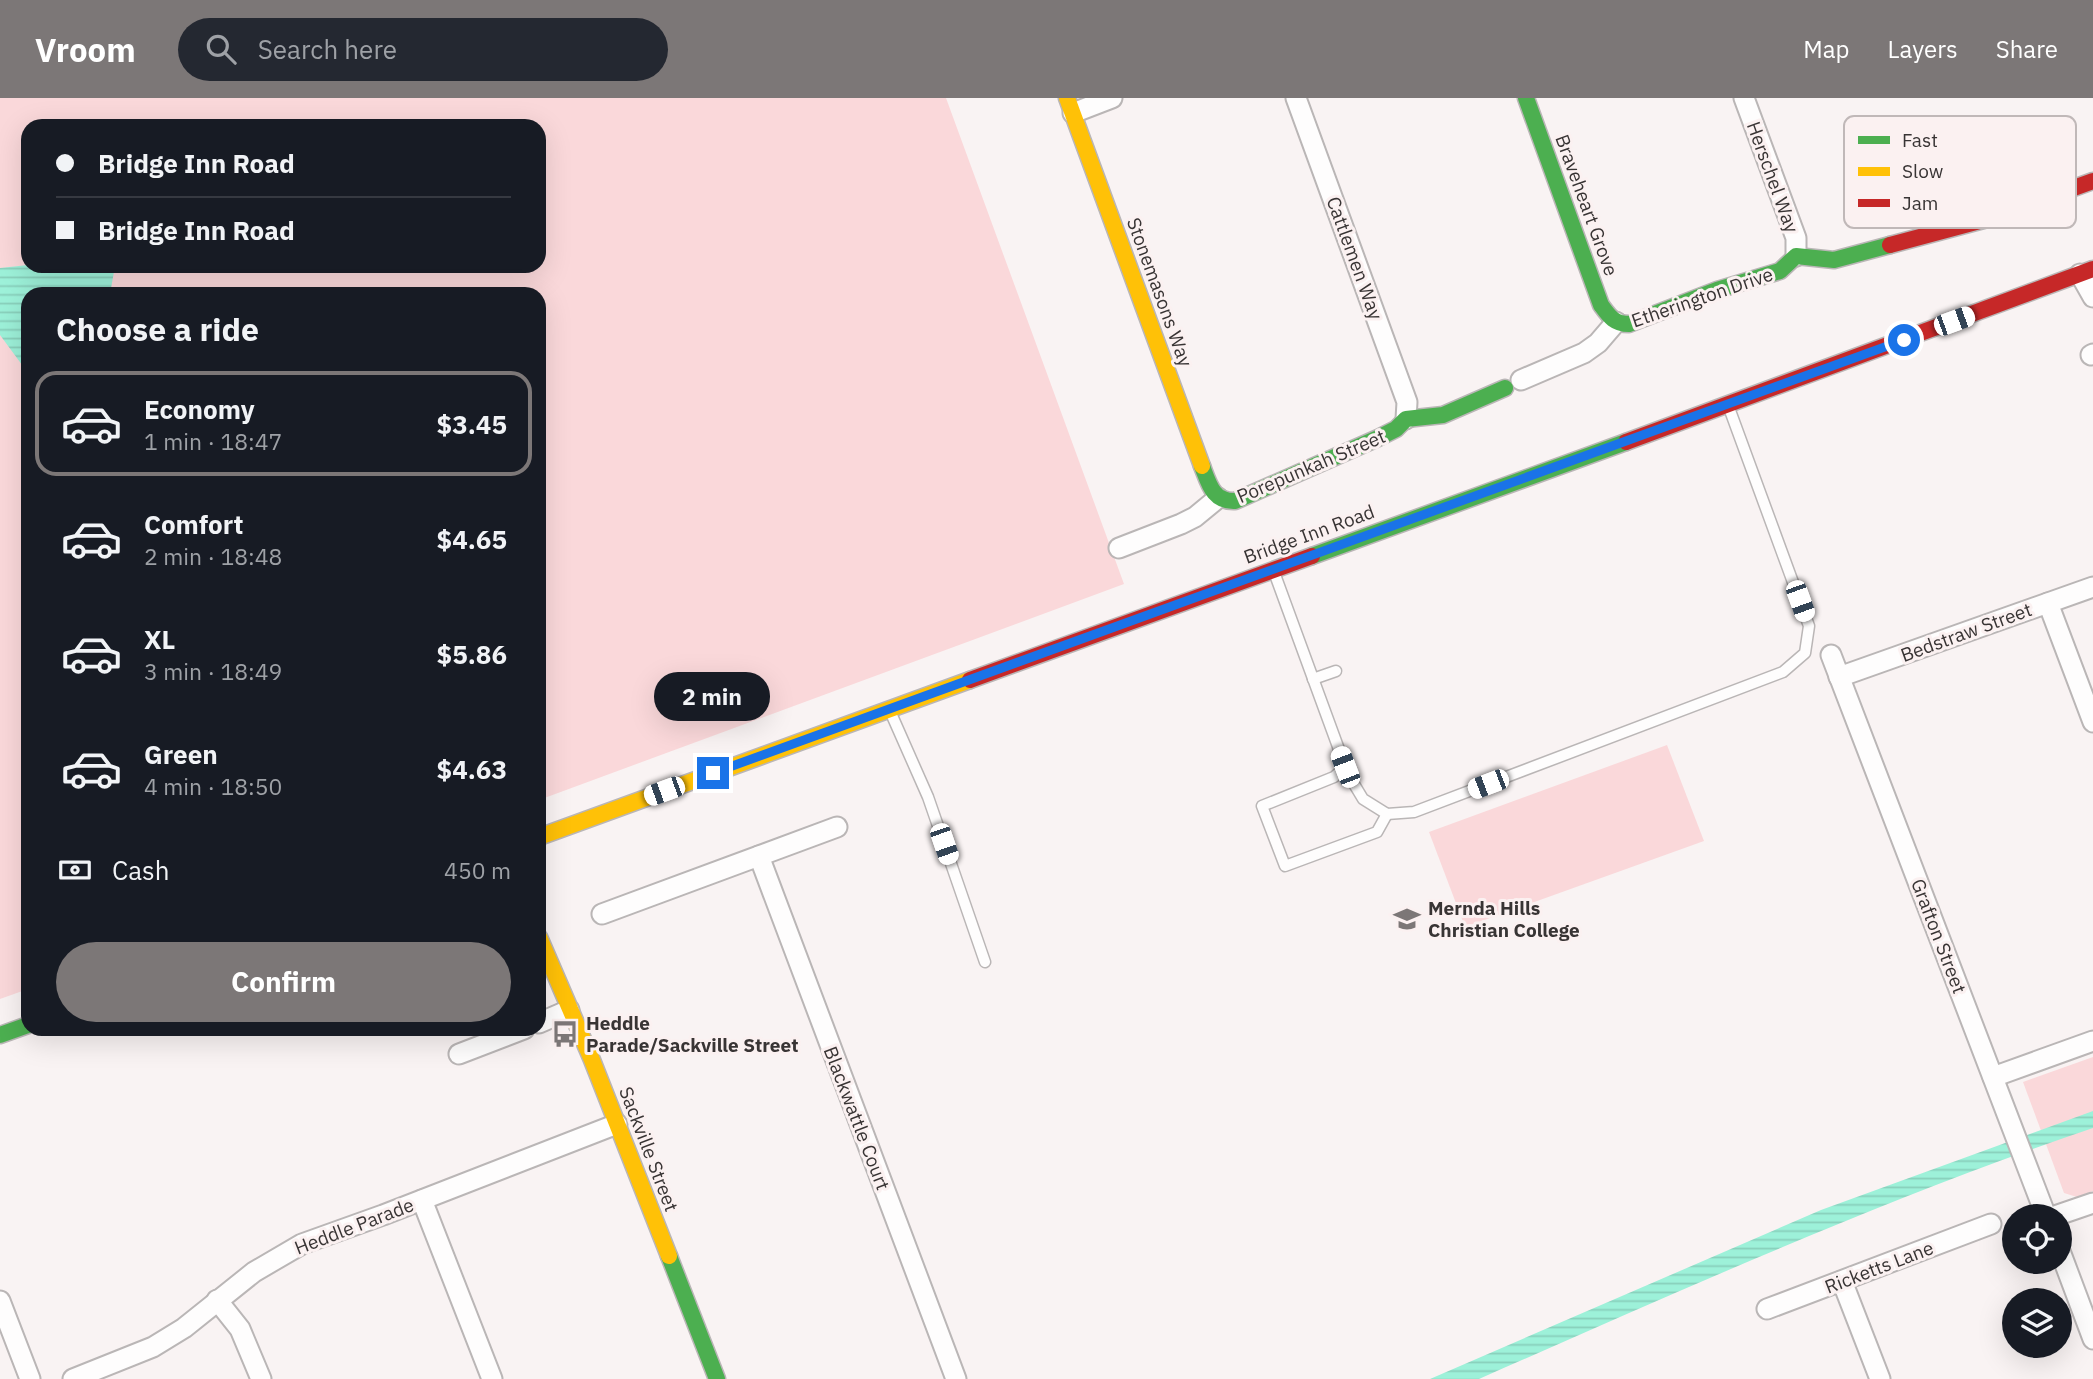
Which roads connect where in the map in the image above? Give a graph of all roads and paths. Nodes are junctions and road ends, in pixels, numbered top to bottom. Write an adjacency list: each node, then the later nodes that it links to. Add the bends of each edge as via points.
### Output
1 (1112, 98): 5 (street)
2 (1296, 98): 15 (street, Cattlemen Way, via 1407,402)
3 (1526, 98): 12 (street, Braveheart Grove, via 1601,305)
4 (1744, 98): 9 (street, Herschel Way, via 1796,238)
5 (1070, 105): 16 (street, Stonemasons Way, via 1209,485)
6 (2093, 181): 7 (street, Etherington Drive)
7 (2076, 187)
8 (1957, 228): 9 (street, Etherington Drive, via 1843,258 1825,261)
9 (1796, 256): 12 (street, Etherington Drive, via 1780,271 1639,321)
10 (2087, 272): 11 (street); 14 (street, Bridge Inn Road)
11 (2093, 297)
12 (1616, 322): 13 (street, Etherington Drive, via 1584,353)
13 (1513, 384): 15 (street, Porepunkah Street, via 1443,415)
14 (1727, 405): 18 (street, Bridge Inn Road); 28 (lane, via 1808,626 1805,653 1783,672 1414,812)
15 (1406, 419): 16 (street, Porepunkah Street, via 1378,438 1241,499 1228,502)
16 (1218, 498): 17 (street, Porepunkah Street, via 1195,517)
17 (1119, 548)
18 (1273, 570): 24 (lane); 25 (street, Bridge Inn Road)
19 (2093, 587): 20 (street, Bedstraw Street)
20 (2048, 603): 23 (street, Bedstraw Street); 26 (street)
21 (1831, 655): 23 (street, Grafton Street)
22 (1336, 671): 24 (lane)
23 (1839, 677): 42 (street, Grafton Street)
24 (1313, 679): 27 (lane)
25 (889, 709): 30 (street, Bridge Inn Road); 34 (lane, via 928,797)
26 (2093, 722)
27 (1345, 767): 28 (lane, via 1363,799); 28 (lane, via 1334,777 1262,806 1285,866 1377,832)
28 (1387, 814)
29 (837, 827): 31 (street)
30 (546, 834)
31 (759, 856): 32 (street); 60 (street, Blackwattle Court)
32 (602, 914)
33 (546, 954): 35 (street, Sackville Street)
34 (985, 962)
35 (569, 1010): 36 (street); 43 (street, Sackville Street)
36 (546, 1020)
37 (21, 1028): 38 (street)
38 (0, 1035)
39 (506, 1036): 41 (street)
40 (2093, 1041): 42 (street)
41 (459, 1054)
42 (1993, 1077): 46 (street, Grafton Street)
43 (617, 1124): 44 (street, Heddle Parade); 59 (street, Sackville Street)
44 (422, 1200): 51 (street, Heddle Parade, via 302,1244); 58 (street)
45 (2093, 1203): 47 (street)
46 (2042, 1204)
47 (2072, 1210)
48 (1991, 1224): 50 (street, Ricketts Lane)
49 (2069, 1274): 54 (street)
50 (1843, 1281): 53 (street, Ricketts Lane); 61 (street)
51 (217, 1300): 56 (street, Heddle Parade, via 153,1347); 57 (street, via 240,1329)
52 (0, 1301): 55 (street)
53 (1768, 1308)
54 (2093, 1339)
55 (30, 1379)
56 (73, 1379)
57 (261, 1379)
58 (492, 1379)
59 (717, 1379)
60 (956, 1379)
61 (1880, 1379)

